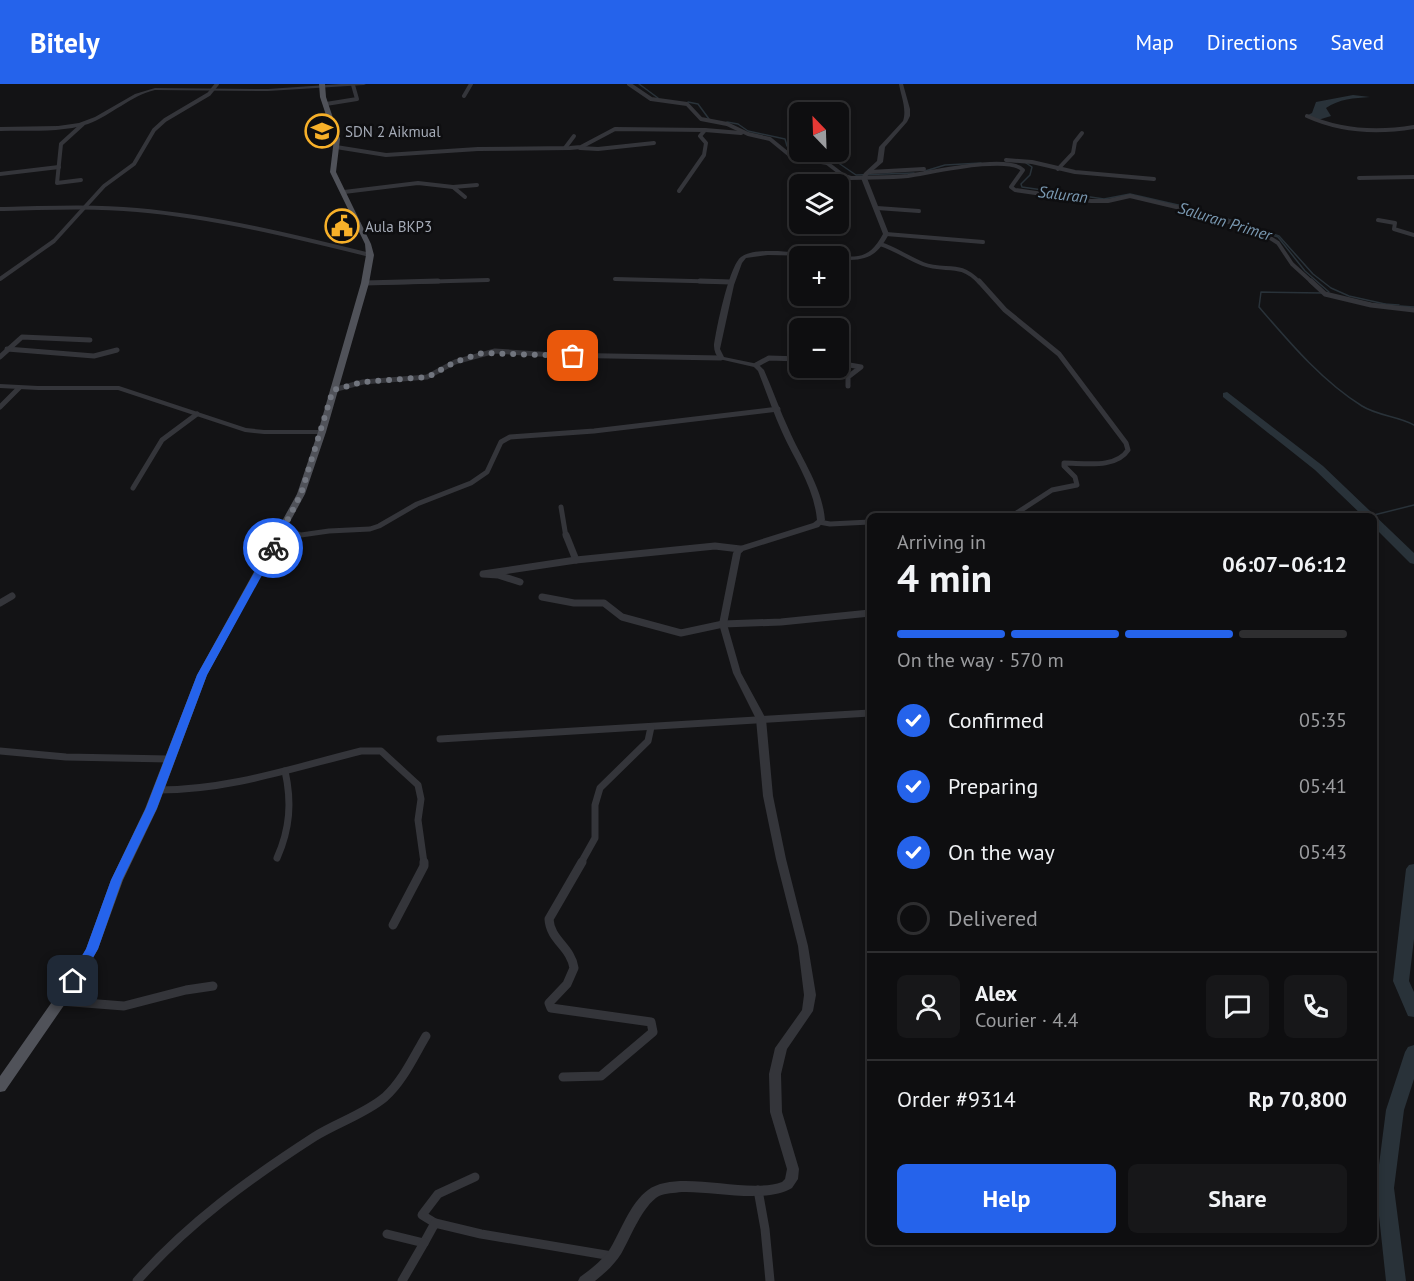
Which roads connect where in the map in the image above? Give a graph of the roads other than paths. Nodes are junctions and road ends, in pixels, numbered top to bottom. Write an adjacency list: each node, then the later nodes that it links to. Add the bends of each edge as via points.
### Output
1 (364, 84): 6 (street)
2 (471, 84): 8 (street)
3 (629, 84): 18 (street, via 651,99 687,104 701,120 727,124)
4 (901, 84): 27 (street, via 907,109 905,121 882,147 880,162)
5 (323, 85): 6 (street); 7 (street, via 276,90); 9 (main road)
6 (353, 85): 9 (street, via 357,99)
7 (216, 86): 11 (street, via 148,90); 37 (street, via 154,130 135,165 104,186)
8 (464, 96)
9 (326, 104): 21 (main road)
10 (1307, 116): 12 (street, via 1336,128)
11 (84, 124): 13 (street); 24 (street, via 61,144)
12 (1414, 127)
13 (0, 129)
14 (705, 130): 18 (street); 23 (street, via 615,129); 34 (street, via 700,136 706,143 704,155)
15 (1406, 132): 17 (street)
16 (1082, 133): 25 (street, via 1073,153)
17 (1414, 133)
18 (748, 134): 27 (street, via 773,141 792,157 827,164 844,176)
19 (574, 136): 22 (street)
20 (654, 142): 23 (street, via 599,150)
21 (336, 147): 22 (street, via 386,155); 35 (main road, via 333,172)
22 (565, 148): 23 (street)
23 (577, 148)
24 (58, 167): 26 (street); 31 (street, via 57,183)
25 (1058, 169): 27 (street, via 1021,160 956,162); 30 (street)
26 (0, 174)
27 (866, 175): 38 (street); 54 (street, via 922,175 951,166 1019,166 1023,174 1013,183 1013,189 1091,201 1130,196 1210,215 1274,240 1292,264 1325,294)
28 (1414, 177): 29 (street)
29 (1359, 178)
30 (1154, 179)
31 (81, 180)
32 (477, 185): 33 (street)
33 (453, 187): 35 (street, via 416,183); 36 (street)
34 (679, 191)
35 (344, 192): 46 (main road)
36 (465, 197)
37 (84, 207): 39 (street); 46 (street, via 194,217); 49 (street, via 54,241)
38 (878, 208): 40 (street); 42 (street)
39 (0, 209)
40 (919, 211)
41 (1378, 220): 43 (street, via 1392,221 1397,231)
42 (885, 234): 44 (street); 45 (street)
43 (1414, 235)
44 (983, 242)
45 (880, 244): 48 (street, via 862,259); 75 (street, via 925,266 960,268 971,273 1005,310 1059,354 1126,443 1128,450 1115,462 1064,463 1077,485 1052,490)
46 (370, 255): 53 (main road)
47 (789, 255): 52 (street, via 752,254 738,261)
48 (849, 258)
49 (0, 279)
50 (615, 279): 52 (street)
51 (488, 280): 53 (street)
52 (730, 282): 59 (street, via 717,349)
53 (365, 283): 68 (main road)
54 (1414, 310)
55 (90, 340): 56 (street, via 23,336)
56 (7, 349): 57 (street, via 94,356); 58 (street)
57 (117, 350)
58 (0, 357)
59 (721, 358): 61 (street); 68 (street, via 495,351 455,362 428,377 363,382)
60 (789, 359): 61 (street, via 769,358)
61 (756, 365): 70 (street)
62 (849, 365): 63 (street, via 861,367)
63 (849, 374)
64 (849, 378): 66 (street)
65 (0, 386): 67 (street)
66 (848, 386)
67 (19, 388): 69 (street); 71 (street, via 119,388)
68 (333, 390): 72 (main road)
69 (0, 407)
70 (777, 409): 76 (street, via 816,494 821,512); 78 (street, via 510,437 501,442 488,471 471,483 417,504 379,526)
71 (197, 414): 72 (street, via 258,432); 73 (street, via 155,449 147,470)
72 (322, 432): 78 (main road, via 301,494)
73 (133, 488)
74 (561, 507): 80 (street, via 567,542)
75 (1017, 513)
76 (819, 522): 77 (street); 79 (street)
77 (867, 522)
78 (278, 538): 92 (main road, via 202,675)
79 (740, 549): 80 (street, via 700,547); 86 (street)
80 (576, 560): 81 (street, via 483,574)
81 (520, 582)
82 (12, 596): 84 (street)
83 (542, 597): 86 (street, via 604,603 622,617 681,633)
84 (0, 603)
85 (867, 613): 86 (street)
86 (723, 624): 88 (street, via 737,673)
87 (867, 713): 88 (street)
88 (761, 719): 89 (street); 103 (street, via 768,796 780,859 804,946 810,995 807,1011 781,1048 775,1074 776,1112 792,1176 781,1188)
89 (651, 727): 90 (street); 100 (street, via 648,741 600,788 595,838 549,919 548,928 570,952 573,961 571,979 549,1003 551,1008 651,1022 653,1032 602,1076)
90 (440, 739)
91 (0, 751): 92 (street)
92 (169, 759): 94 (main road)
93 (285, 771): 94 (street, via 208,789); 95 (street, via 290,800 287,834); 96 (street, via 377,750 418,785 418,827 424,866)
94 (158, 790): 98 (main road, via 117,880 92,949)
95 (277, 858)
96 (393, 925)
97 (213, 986): 98 (street, via 124,1006)
98 (60, 1001): 101 (main road)
99 (426, 1036): 108 (street, via 384,1098 316,1136 210,1209 170,1243)
100 (563, 1077)
101 (0, 1087)
102 (475, 1177): 104 (street, via 434,1197 422,1215)
103 (758, 1190): 107 (street, via 682,1185 656,1190); 111 (street)
104 (435, 1223): 106 (street); 107 (street)
105 (387, 1234): 106 (street)
106 (424, 1243): 109 (street)
107 (612, 1256): 110 (street)
108 (137, 1281)
109 (402, 1281)
110 (585, 1281)
111 (770, 1281)

